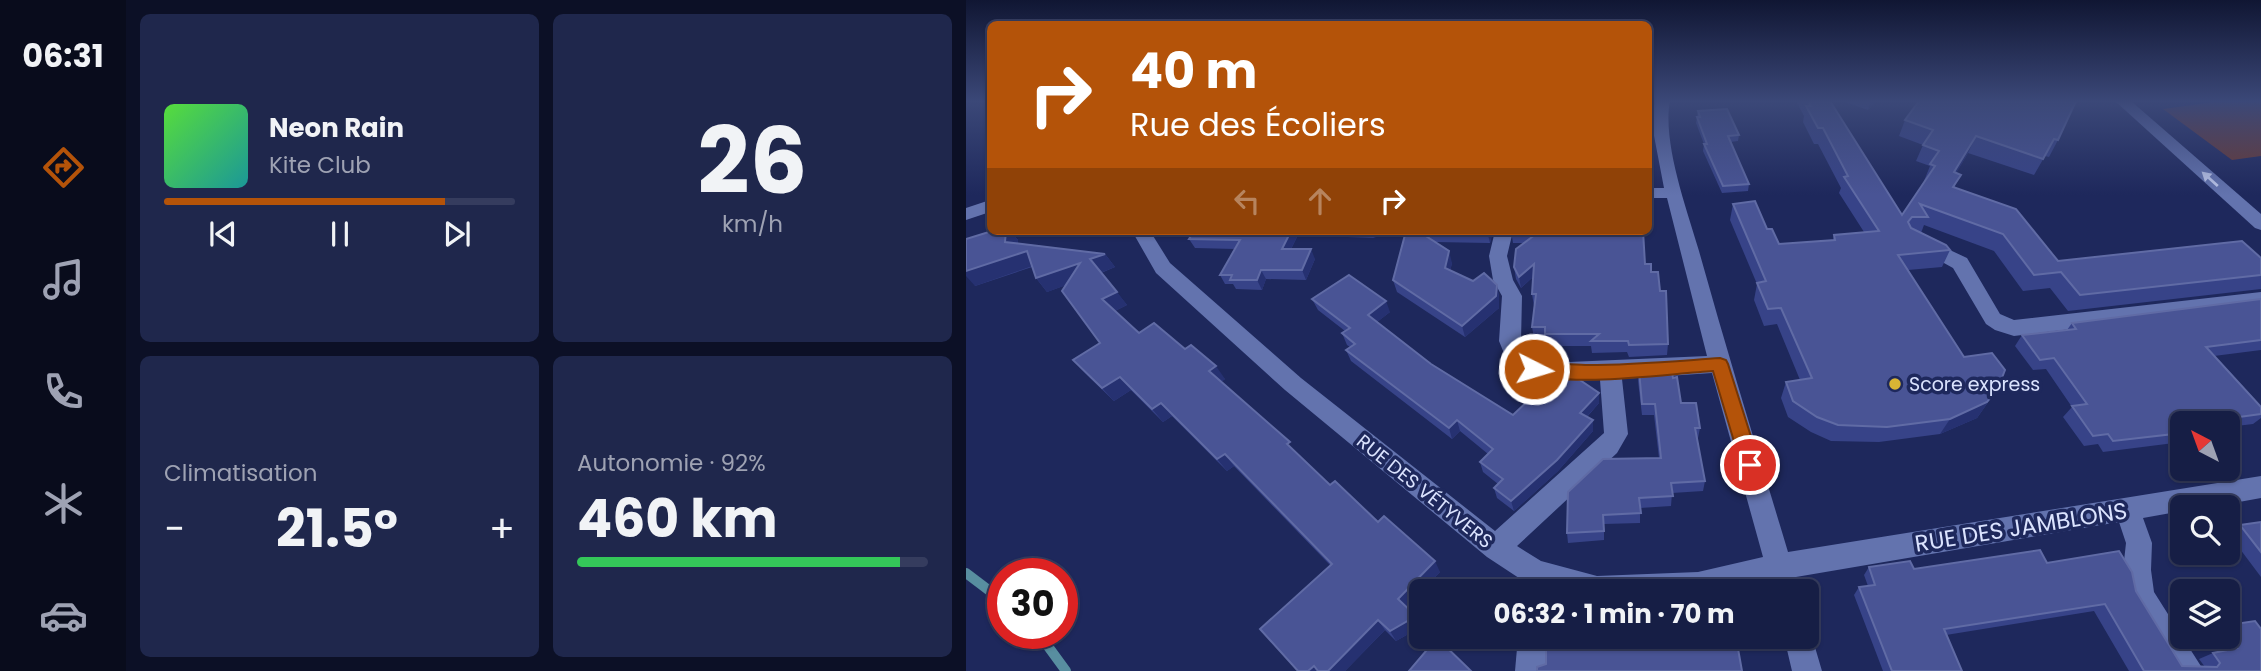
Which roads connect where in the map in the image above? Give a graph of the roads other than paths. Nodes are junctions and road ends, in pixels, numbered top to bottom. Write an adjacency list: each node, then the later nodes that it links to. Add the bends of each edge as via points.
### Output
1 (1662, 132): 3 (street)
2 (2157, 132): 7 (street, one-way to 2)
3 (1674, 192): 4 (street); 12 (street)
4 (1652, 193)
5 (987, 207): 6 (street)
6 (966, 214)
7 (2261, 224)
8 (1143, 235): 16 (street, RUE DES VÉTYVERS, via 1163,268 1293,384)
9 (1503, 235): 13 (street, via 1498,256 1512,296 1510,341 1514,352 1523,362 1546,372)
10 (1913, 240): 11 (street, via 1961,263 1993,319 2014,328)
11 (2261, 299)
12 (1720, 364): 13 (street); 17 (street)
13 (1610, 371): 16 (street, via 1616,434 1609,446)
14 (2261, 487): 15 (street, RUE DES JAMBLONS)
15 (2127, 509): 17 (street, RUE DES JAMBLONS); 25 (street, via 2138,543 2141,597)
16 (1496, 548): 18 (street, RUE DES VÉTYVERS)
17 (1781, 566): 19 (street, RUE DES VÉTYVERS); 20 (street)
18 (1532, 579)
19 (1727, 579)
20 (1784, 579)
21 (1531, 649): 23 (street)
22 (1801, 649): 24 (street)
23 (1530, 671)
24 (1807, 671)
25 (2189, 671)

